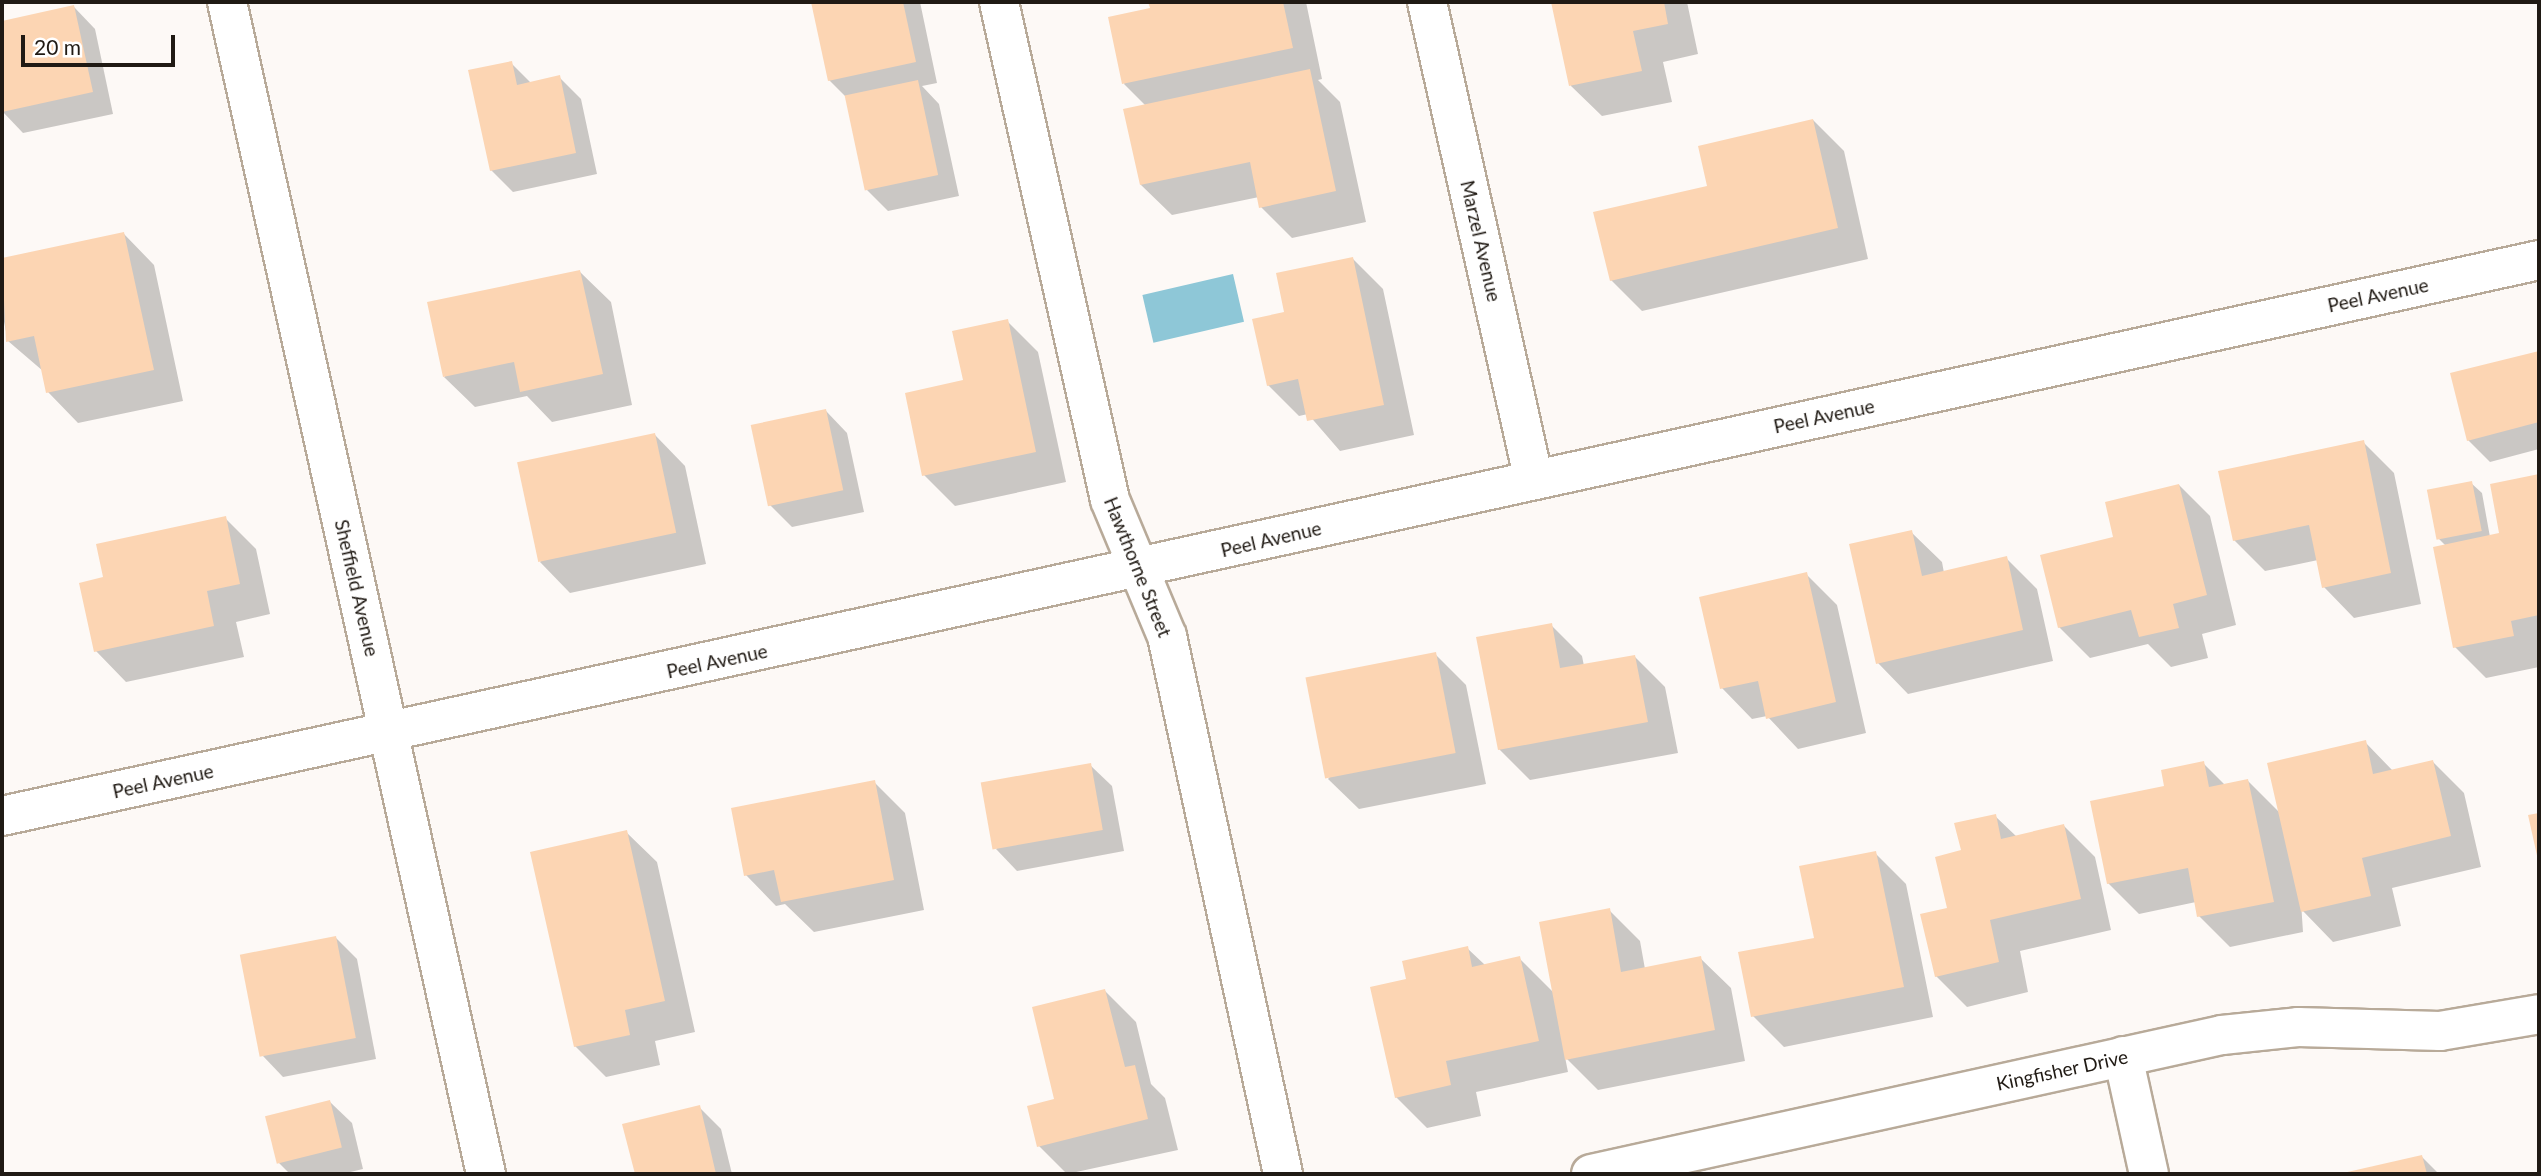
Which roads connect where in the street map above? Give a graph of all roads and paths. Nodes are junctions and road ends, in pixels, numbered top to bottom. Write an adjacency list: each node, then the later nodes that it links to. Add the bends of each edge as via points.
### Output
1 (227, 2): 7 (street, Sheffield Avenue)
2 (999, 2): 6 (street, Hawthorne Street, via 1110,500)
3 (1427, 2): 5 (street, Marzel Avenue)
4 (2539, 260): 5 (street, Peel Avenue)
5 (1534, 480): 6 (street, Peel Avenue)
6 (1139, 569): 7 (street, Peel Avenue); 12 (street, Hawthorne Street, via 1167,636)
7 (389, 732): 8 (street, Peel Avenue); 11 (street, Sheffield Avenue)
8 (2, 816)
9 (2539, 1014): 10 (street, Kingfisher Drive, via 2440,1031 2298,1027 2222,1035)
10 (2123, 1056): 13 (street, Kingfisher Drive); 14 (street)
11 (486, 1174)
12 (1283, 1174)
13 (1591, 1174)
14 (2150, 1174)

